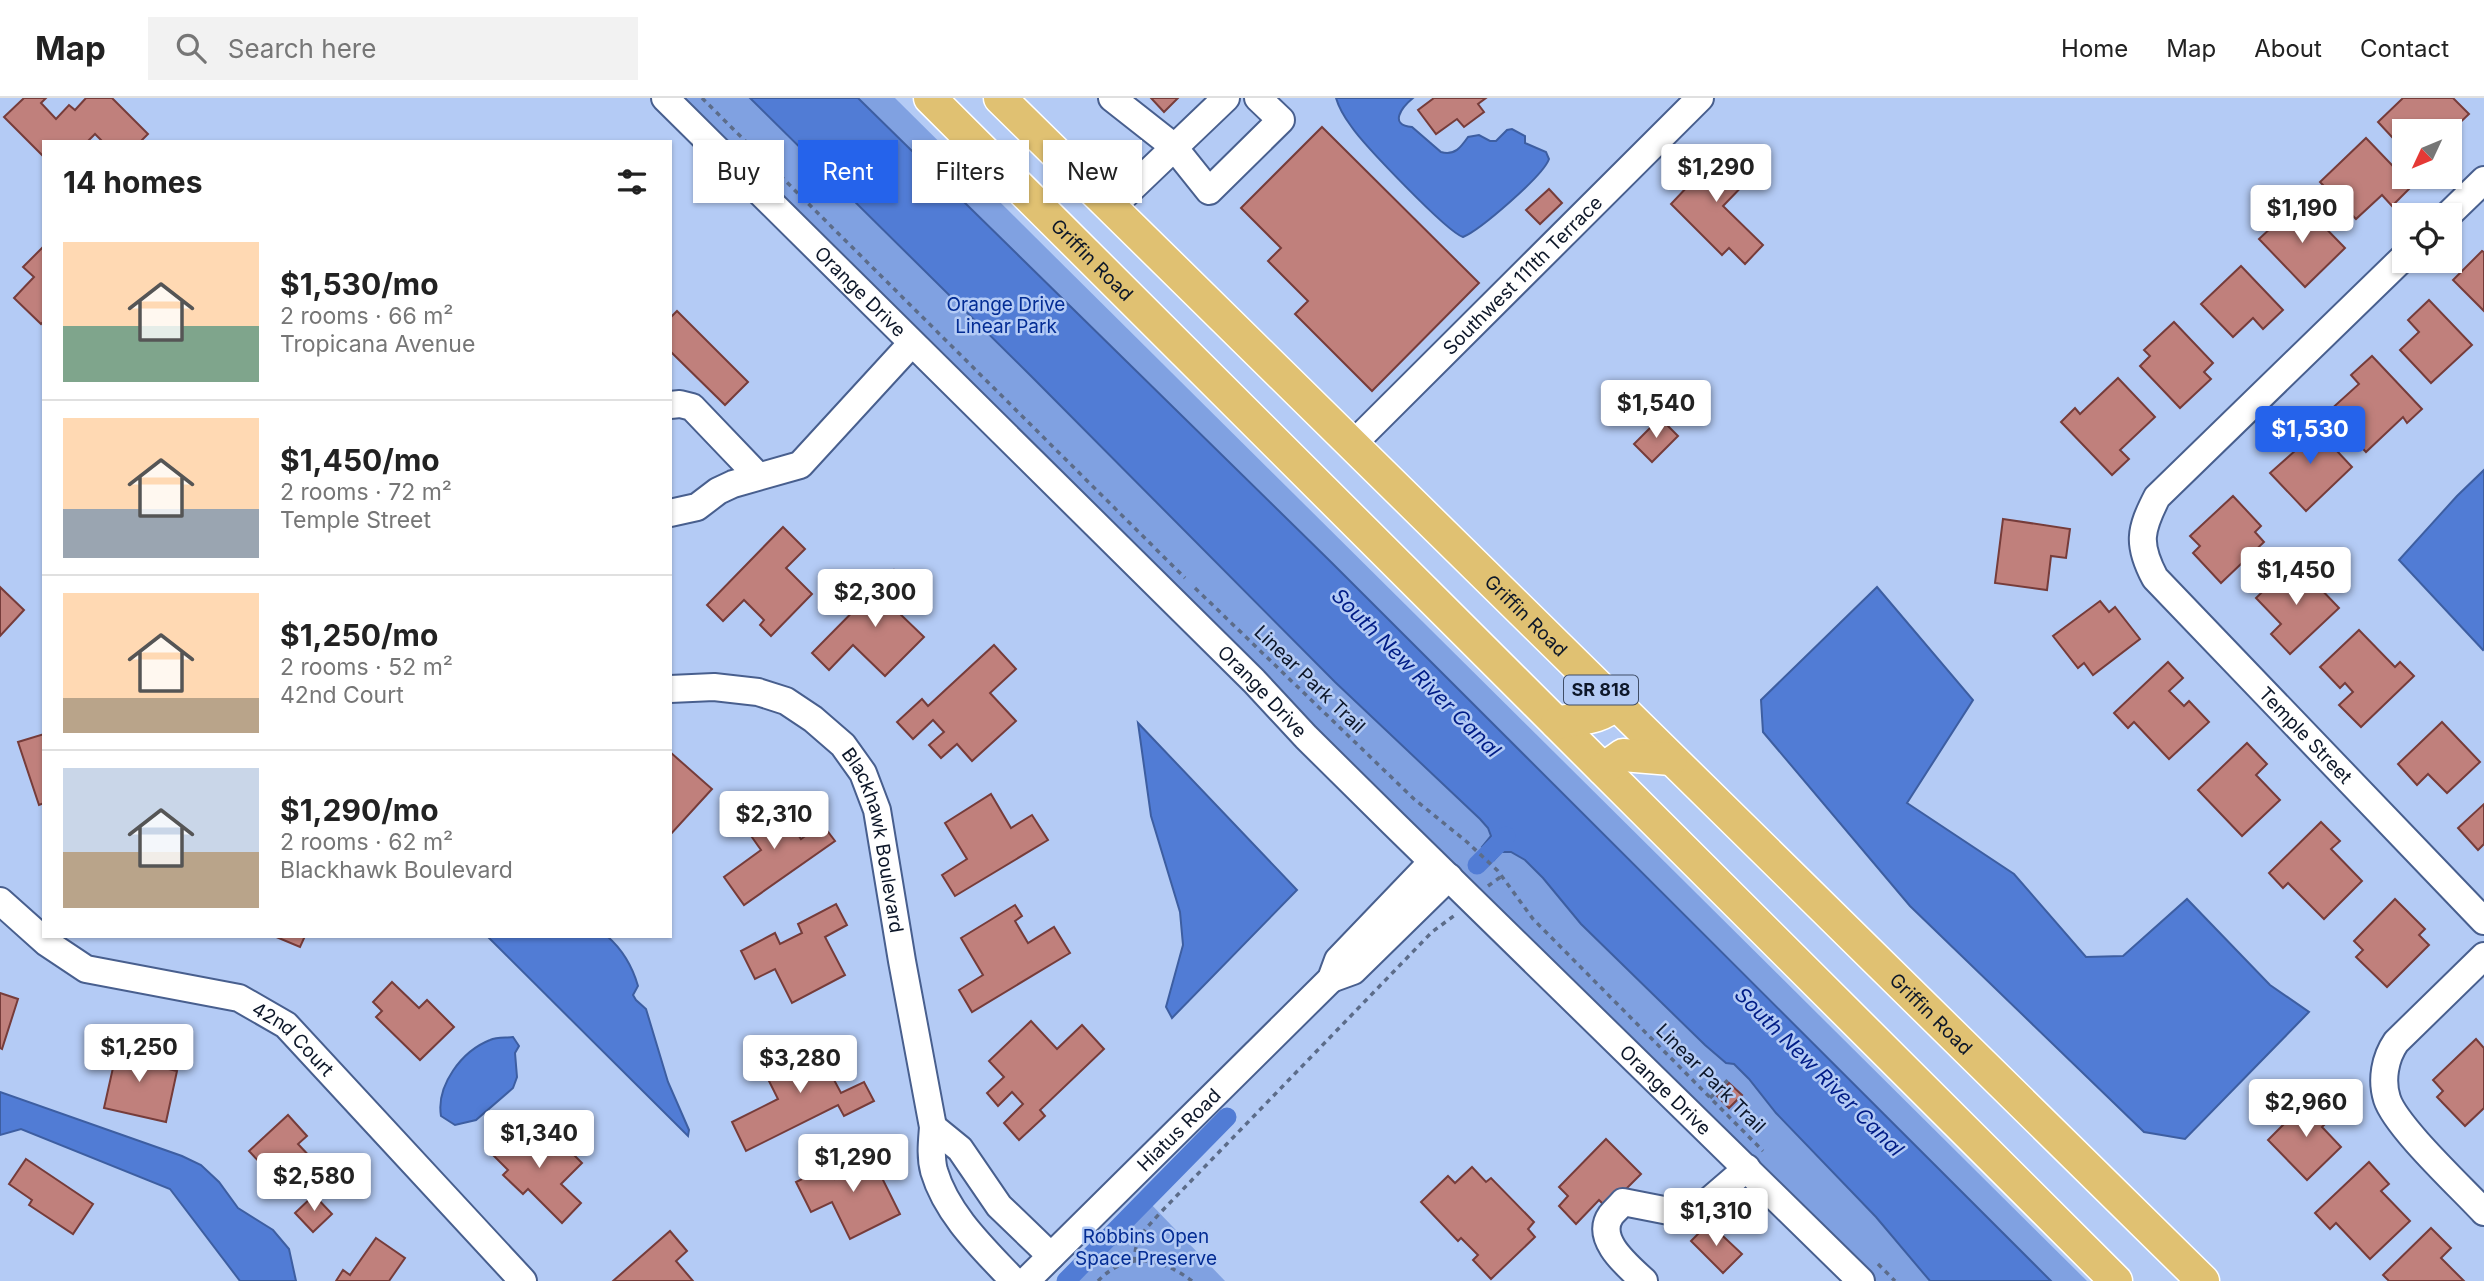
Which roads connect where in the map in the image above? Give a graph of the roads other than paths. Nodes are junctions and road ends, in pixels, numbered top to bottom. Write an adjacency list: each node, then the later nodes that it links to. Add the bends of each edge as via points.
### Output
1 (665, 98): 13 (street, Orange Drive)
2 (930, 98): 20 (main road, Griffin Road / SR 818)
3 (1000, 98): 11 (main road, Griffin Road / SR 818)
4 (1112, 98): 8 (street)
5 (1226, 98): 8 (street)
6 (1258, 98): 8 (street, via 1281,120 1209,191)
7 (1697, 101): 15 (street, Southwest 111th Terrace)
8 (1173, 146): 11 (street)
9 (2484, 180): 10 (street)
10 (2460, 203)
11 (1111, 208): 15 (main road, Griffin Road / SR 818)
12 (2392, 269): 25 (street, Temple Street, via 2157,497 2146,518 2144,558 2155,578)
13 (912, 343): 16 (street, via 800,465); 23 (street, Orange Drive)
14 (672, 405): 16 (street, via 692,407)
15 (1352, 446): 19 (main road, Griffin Road / SR 818)
16 (758, 476): 17 (street, via 718,491 697,507)
17 (672, 513)
18 (672, 689): 27 (street, Blackhawk Boulevard, via 714,687 786,701 843,745 863,774 877,810)
19 (1615, 704): 20 (main road, via 1591,719); 21 (main road, Griffin Road / SR 818)
20 (1557, 723): 22 (main road, Griffin Road / SR 818)
21 (1671, 759): 22 (main road, via 1623,755); 37 (main road, Griffin Road / SR 818)
22 (1603, 768): 36 (main road, Griffin Road / SR 818)
23 (1441, 869): 28 (street, Orange Drive); 30 (street, Hiatus Road, via 1353,971 1331,979)
24 (0, 901): 32 (street, 42nd Court, via 47,943 86,969 239,998 286,1025)
25 (2484, 920)
26 (2484, 956): 29 (street, via 2396,1042 2388,1053 2385,1073 2387,1100 2406,1129)
27 (933, 1127): 30 (street, via 960,1149 999,1206); 33 (street, Blackhawk Boulevard, via 934,1171 948,1199 968,1232)
28 (1756, 1161): 31 (street, Orange Drive); 35 (street, via 1704,1205 1678,1213 1623,1202 1609,1217 1607,1238)
29 (2484, 1212)
30 (1051, 1256): 34 (street, Hiatus Road)
31 (1869, 1272)
32 (522, 1281)
33 (1014, 1281)
34 (1026, 1281)
35 (1644, 1281)
36 (2116, 1281)
37 (2203, 1281)

